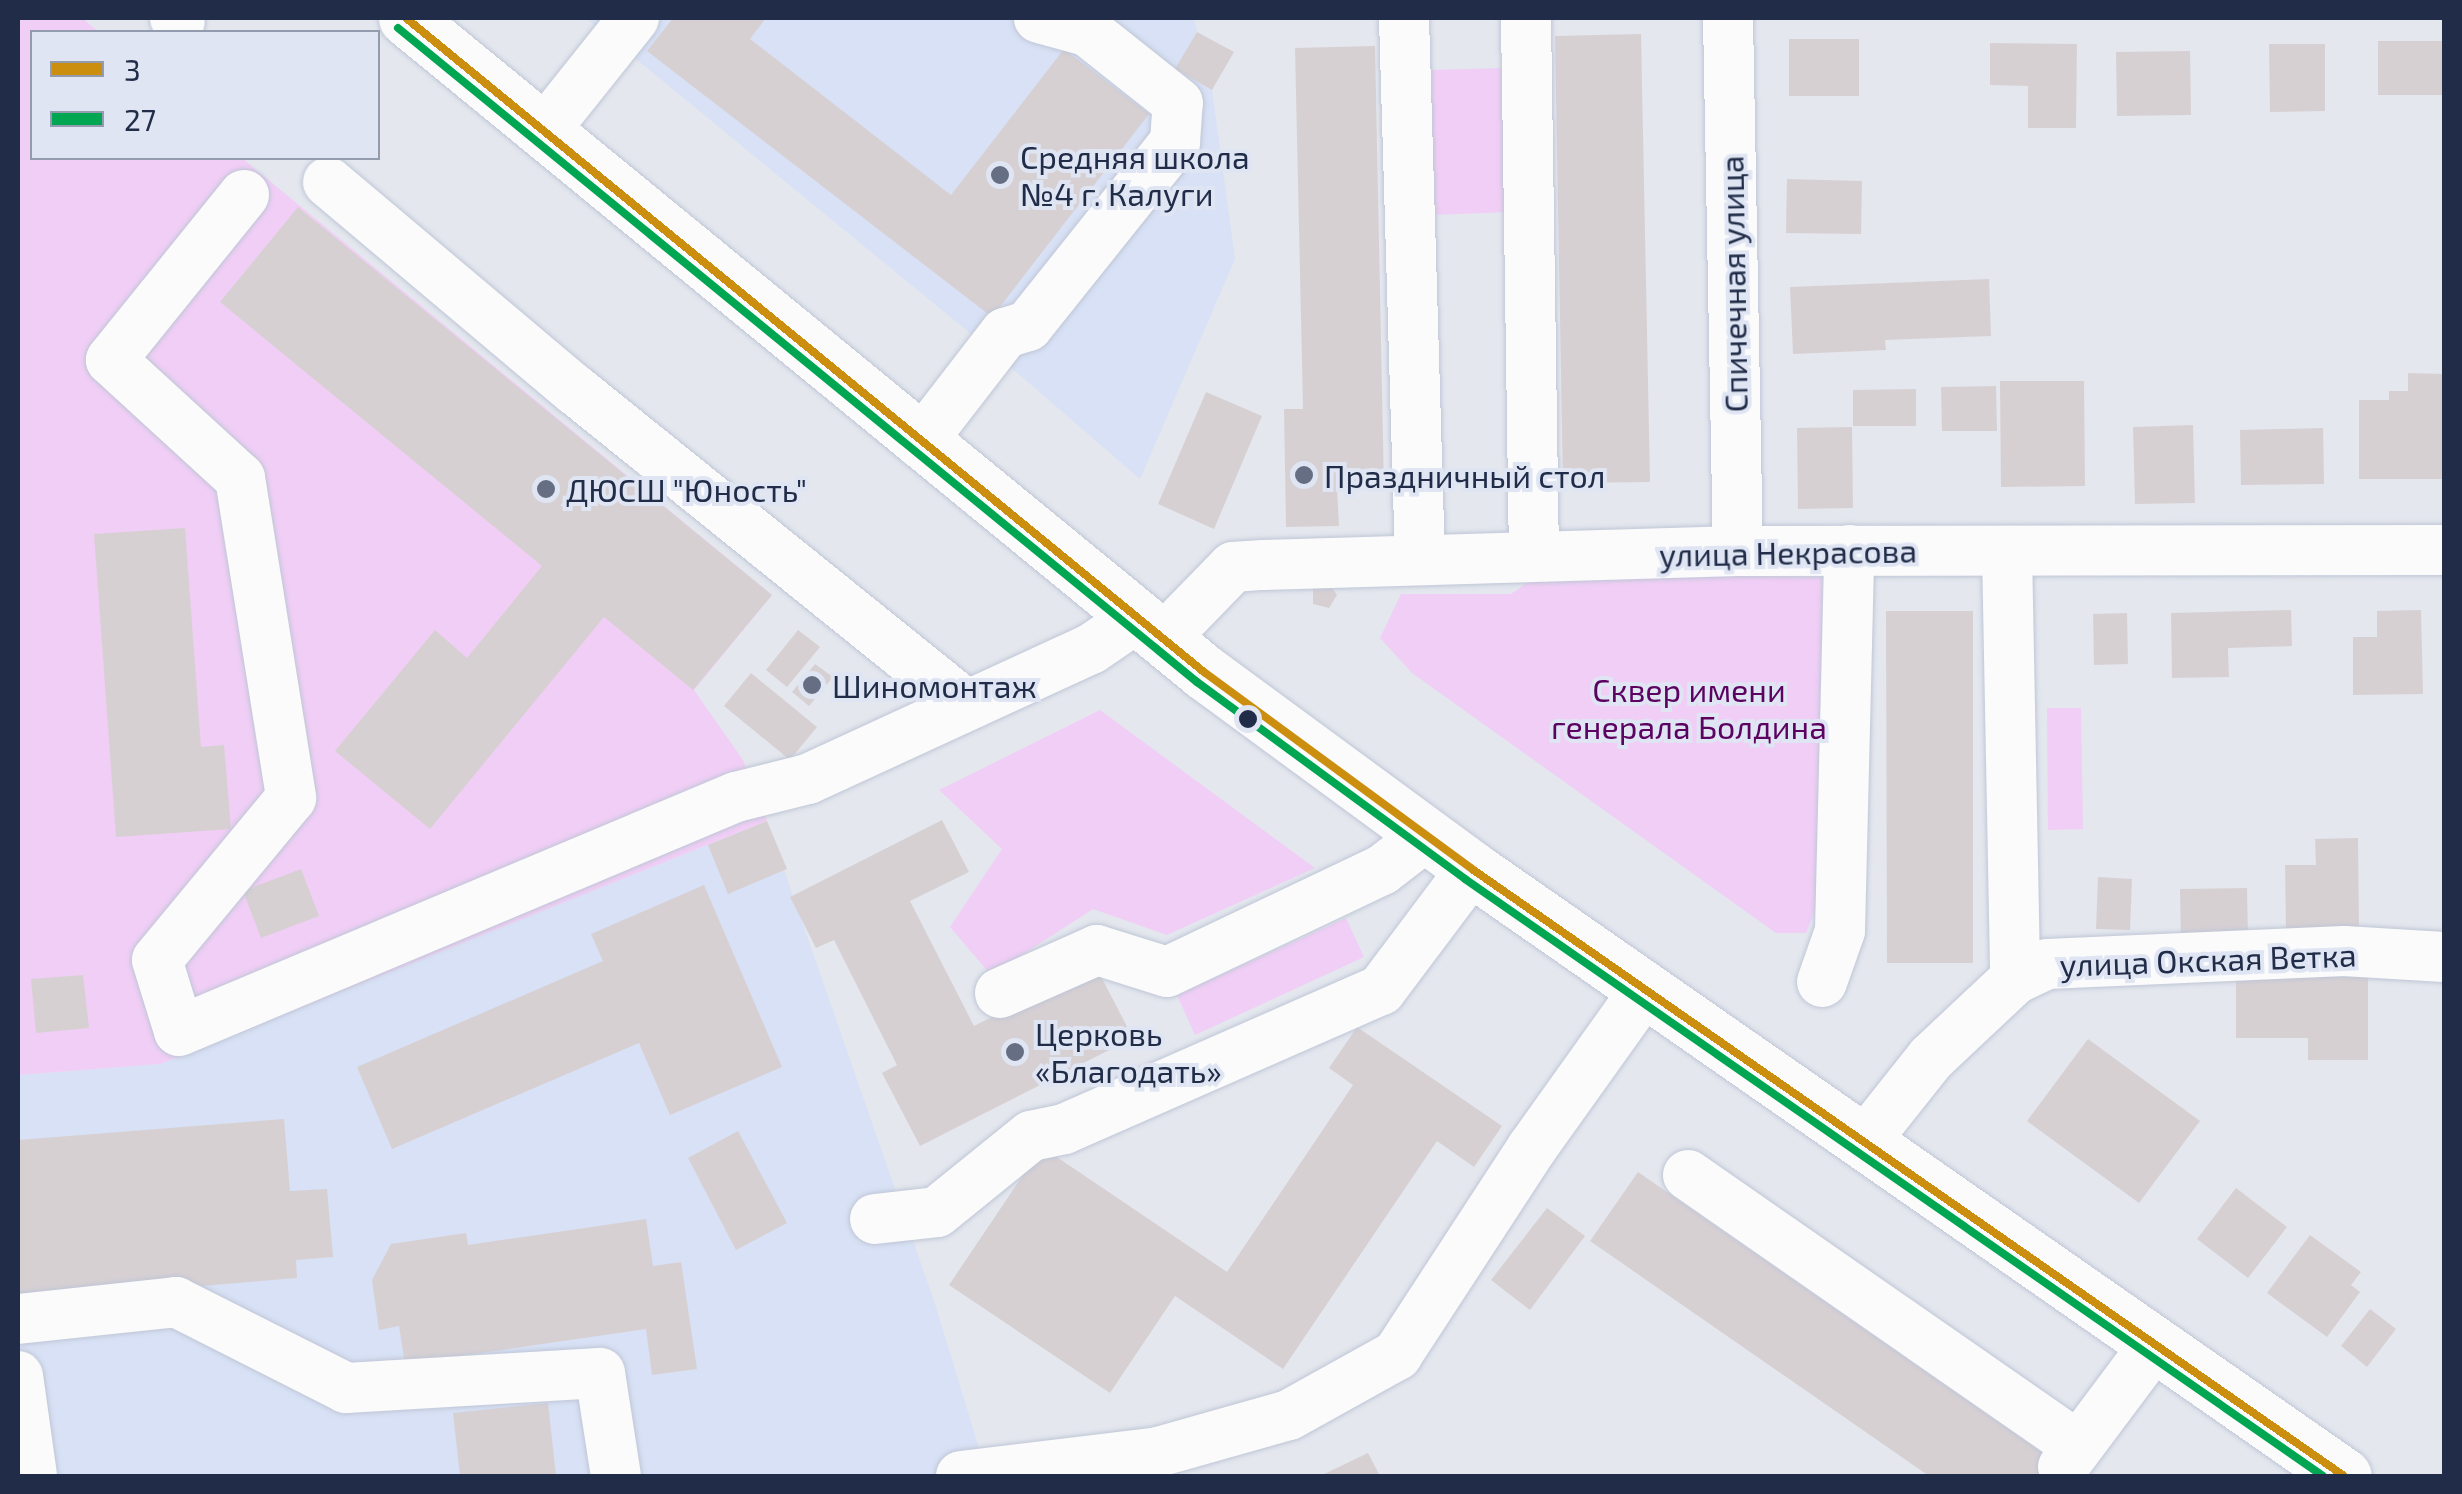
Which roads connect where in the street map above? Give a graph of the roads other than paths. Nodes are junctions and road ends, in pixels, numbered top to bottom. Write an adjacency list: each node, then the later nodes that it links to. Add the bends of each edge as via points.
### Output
1 (406, 18): 7 (main road)
2 (634, 18): 7 (street)
3 (1039, 18): 10 (street, via 1088,31 1178,103 1175,142 1028,326 1005,333)
4 (1404, 18): 16 (street)
5 (1526, 18): 15 (street)
6 (1728, 18): 14 (street, Спичечная улица)
7 (542, 132): 10 (main road)
8 (328, 182): 18 (street)
9 (244, 194): 18 (street, улица Некрасова, via 111,360 240,478 291,798 157,960 179,1030 736,797 808,779)
10 (920, 442): 17 (main road)
11 (1848, 550): 12 (street, улица Некрасова); 14 (street, улица Некрасова); 23 (street, via 1840,931)
12 (2007, 550): 13 (street, улица Некрасова); 22 (street)
13 (2444, 550)
14 (1738, 551): 15 (street, улица Некрасова)
15 (1534, 556): 16 (street, улица Некрасова)
16 (1420, 559): 17 (street, улица Некрасова, via 1233,567)
17 (1149, 630): 18 (street, улица Некрасова); 19 (main road)
18 (966, 704)
19 (1426, 836): 20 (main road); 25 (street, via 1382,870 1167,972 1097,950)
20 (1472, 869): 24 (main road); 28 (street, via 1381,990 1064,1129 1031,1136 936,1212)
21 (2444, 957): 22 (street, улица Окская Ветка, via 2344,951 2047,964)
22 (2014, 978): 26 (street, улица Окская Ветка, via 1931,1058)
23 (1822, 982)
24 (1646, 988): 26 (main road); 34 (street, via 1396,1355 1289,1415 1158,1452)
25 (1000, 993)
26 (1865, 1140): 30 (main road)
27 (1688, 1174): 30 (street, via 2070,1457)
28 (874, 1220)
29 (18, 1319): 33 (street, via 176,1302 346,1388 600,1373)
30 (2156, 1344): 35 (main road)
31 (18, 1376): 32 (street)
32 (32, 1476)
33 (616, 1476)
34 (961, 1476)
35 (2344, 1476)

